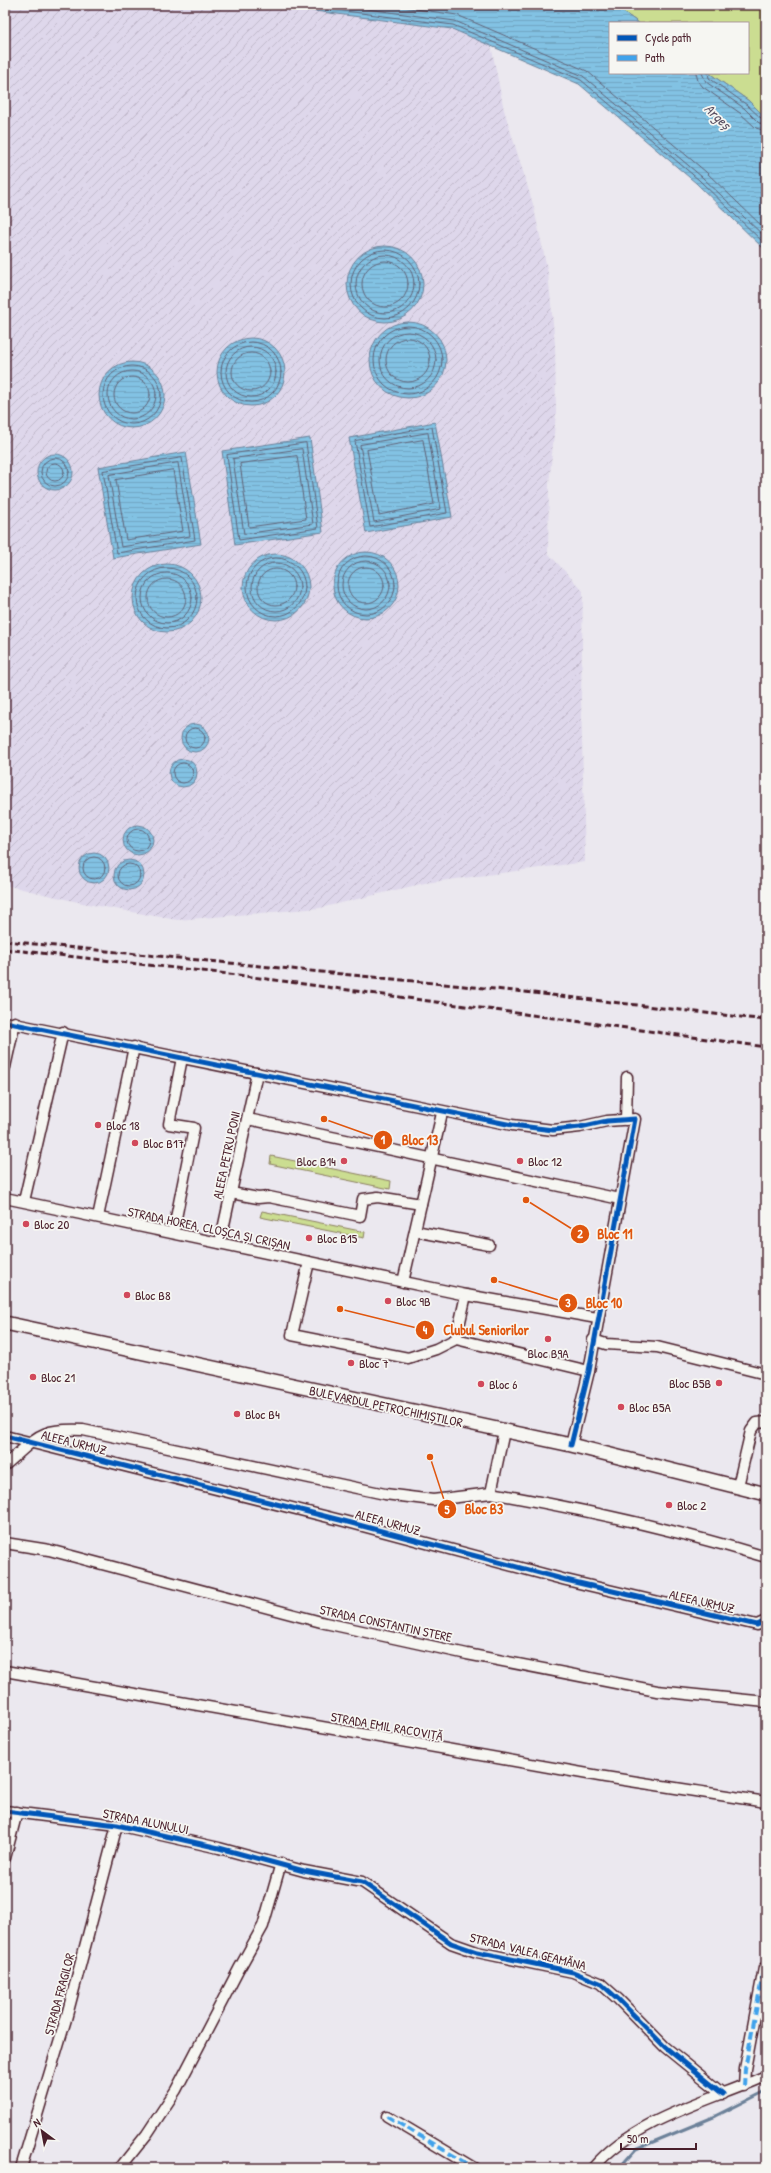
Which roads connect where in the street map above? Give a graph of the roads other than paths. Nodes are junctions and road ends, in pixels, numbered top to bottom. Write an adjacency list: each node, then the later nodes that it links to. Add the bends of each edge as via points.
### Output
1 (10, 1022): 2 (street); 5 (street)
2 (63, 1032): 3 (street); 15 (street)
3 (134, 1047): 4 (street); 17 (street)
4 (182, 1058): 6 (street); 19 (street, via 169,1124 194,1128)
5 (5, 1067)
6 (257, 1073): 8 (street); 9 (street, ALEEA PETRU PONI)
7 (627, 1077): 10 (street)
8 (442, 1113): 10 (street, via 512,1126 553,1130 607,1120); 11 (street)
9 (248, 1118): 11 (street); 12 (street, ALEEA PETRU PONI)
10 (626, 1120): 14 (street, via 635,1119)
11 (432, 1158): 14 (street); 16 (street)
12 (231, 1193): 16 (street, via 258,1198 269,1197 360,1216 363,1199 378,1197); 20 (street, ALEEA PETRU PONI)
13 (5, 1198): 15 (street, STRADA HOREA, CLOȘCA ȘI CRIȘAN)
14 (620, 1199): 25 (street, via 606,1282)
15 (24, 1201): 17 (street, STRADA HOREA, CLOȘCA ȘI CRIȘAN)
16 (421, 1204): 18 (street)
17 (98, 1217): 19 (street, STRADA HOREA, CLOȘCA ȘI CRIȘAN)
18 (415, 1231): 21 (street); 23 (street)
19 (173, 1233): 20 (street, STRADA HOREA, CLOȘCA ȘI CRIȘAN)
20 (220, 1243): 22 (street, STRADA HOREA, CLOȘCA ȘI CRIȘAN)
21 (489, 1245)
22 (309, 1262): 23 (street, STRADA HOREA, CLOȘCA ȘI CRIȘAN); 27 (street, via 292,1335 408,1358)
23 (403, 1282): 24 (street, STRADA HOREA, CLOȘCA ȘI CRIȘAN)
24 (466, 1295): 25 (street, STRADA HOREA, CLOȘCA ȘI CRIȘAN); 27 (street)
25 (597, 1318): 28 (street)
26 (5, 1323): 32 (main road, BULEVARDUL PETROCHIMIȘTILOR)
27 (456, 1340): 29 (street)
28 (593, 1340): 29 (street); 30 (street, via 606,1344 657,1347)
29 (589, 1371): 35 (street)
30 (766, 1374)
31 (766, 1422): 37 (street, via 757,1423 751,1431)
32 (504, 1431): 35 (main road, BULEVARDUL PETROCHIMIȘTILOR); 38 (street)
33 (5, 1436): 34 (street, ALEEA URMUZ)
34 (28, 1442): 36 (street); 38 (street, via 51,1430 83,1430 385,1494 433,1500); 42 (street, ALEEA URMUZ, via 631,1596 757,1625)
35 (571, 1445): 37 (main road, BULEVARDUL PETROCHIMIȘTILOR)
36 (5, 1465)
37 (738, 1486): 39 (main road, BULEVARDUL PETROCHIMIȘTILOR)
38 (491, 1493): 41 (street, via 720,1543)
39 (766, 1494)
40 (5, 1543): 44 (street, STRADA CONSTANTIN STERE, via 49,1550 325,1623 467,1654 657,1691)
41 (766, 1557)
42 (766, 1621)
43 (5, 1671): 45 (street, STRADA EMIL RACOVIȚĂ, via 605,1777)
44 (766, 1702)
45 (766, 1802)
46 (5, 1811): 47 (street, STRADA ALUNULUI)
47 (17, 1812): 48 (street, STRADA ALUNULUI); 49 (street)
48 (117, 1825): 50 (street, STRADA ALUNULUI); 56 (street, STRADA FRAGILOR, via 66,2019)
49 (5, 1858)
50 (281, 1863): 54 (street, STRADA VALEA GEAMĂNA, via 304,1871 362,1882 452,1943 477,1952 573,1972 600,1983 664,2047); 57 (street, via 263,1926 238,1968 176,2090 147,2134)
51 (764, 1968): 53 (street)
52 (766, 2076): 53 (street)
53 (744, 2086): 54 (street)
54 (723, 2094): 59 (street, via 658,2121 624,2139)
55 (387, 2116): 58 (street)
56 (21, 2168)
57 (120, 2168)
58 (474, 2168)
59 (593, 2168)

